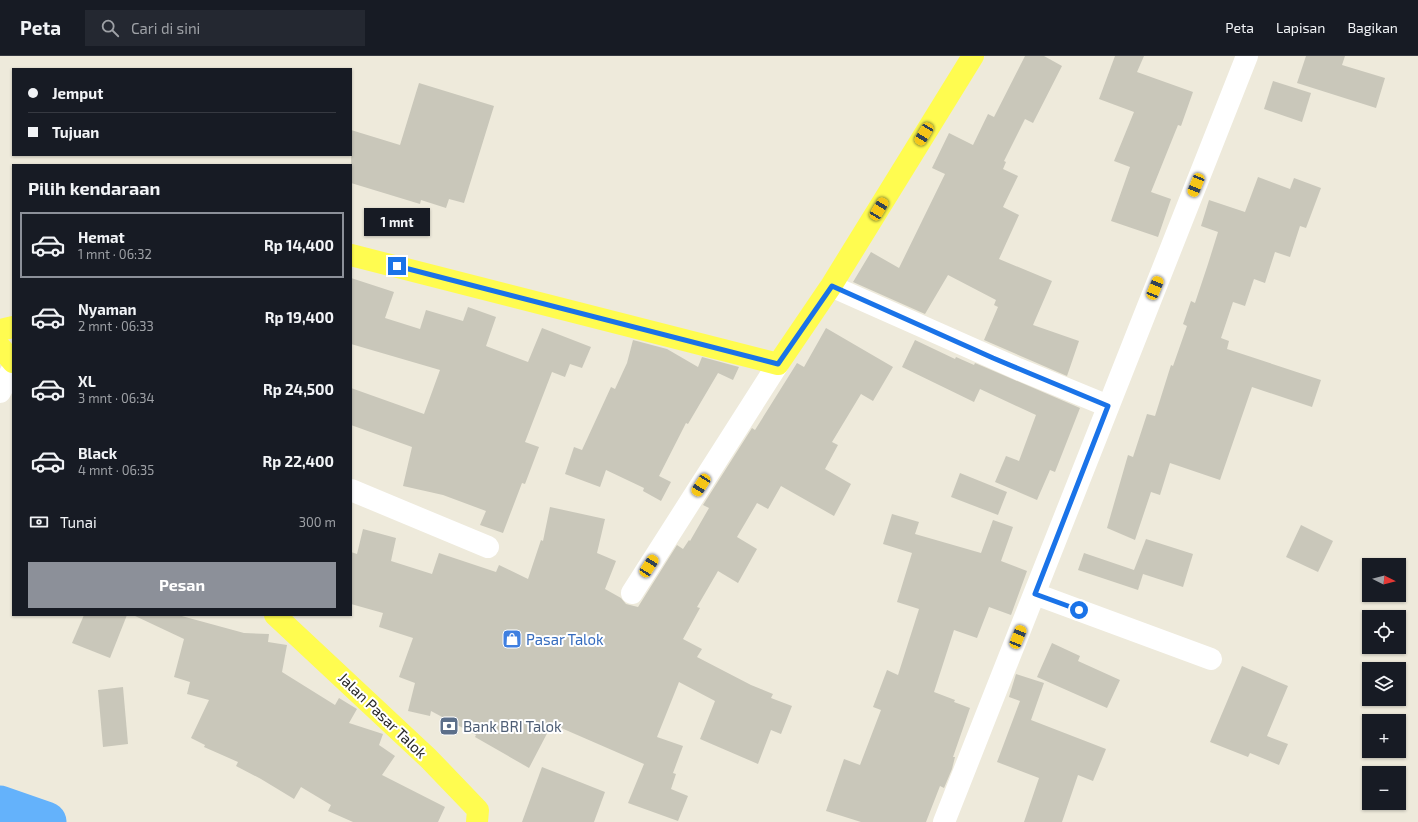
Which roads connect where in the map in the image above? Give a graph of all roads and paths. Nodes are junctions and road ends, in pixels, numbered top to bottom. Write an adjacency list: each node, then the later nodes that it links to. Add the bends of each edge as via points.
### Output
1 (974, 56): 4 (main road)
2 (1247, 56): 12 (street)
3 (352, 255): 9 (main road)
4 (832, 286): 9 (main road); 12 (street)
5 (12, 327): 6 (main road)
6 (0, 330)
7 (0, 347): 8 (main road)
8 (12, 361)
9 (778, 364): 15 (street)
10 (12, 370): 11 (street)
11 (0, 392)
12 (1108, 406): 16 (street)
13 (352, 490): 14 (street)
14 (488, 547)
15 (632, 593)
16 (1035, 594): 18 (street); 20 (street)
17 (276, 616): 19 (main road, Jalan Pasar Talok, via 428,758 478,810)
18 (1211, 659)
19 (477, 822)
20 (944, 822)

